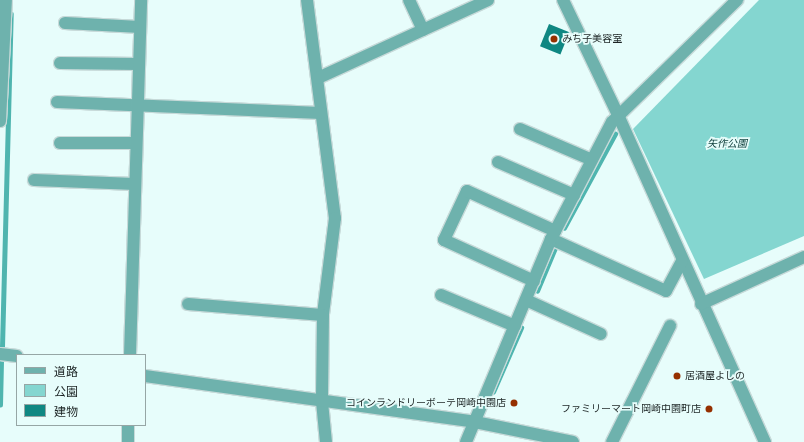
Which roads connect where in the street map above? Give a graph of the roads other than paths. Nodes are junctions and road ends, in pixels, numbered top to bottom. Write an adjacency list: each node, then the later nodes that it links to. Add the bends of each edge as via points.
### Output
1 (6, 0): 18 (street)
2 (141, 0): 9 (street)
3 (307, 0): 13 (street)
4 (409, 0): 10 (street)
5 (488, 0): 10 (street)
6 (563, 0): 17 (street)
7 (737, 0): 17 (street)
8 (65, 23): 9 (street)
9 (140, 27): 12 (street)
10 (423, 30): 13 (street)
11 (60, 63): 12 (street)
12 (138, 64): 15 (street)
13 (318, 78): 16 (street)
14 (57, 102): 15 (street)
15 (137, 104): 16 (street); 21 (street)
16 (321, 113): 35 (street, via 335,218)
17 (618, 115): 22 (street); 29 (street)
18 (0, 121)
19 (520, 128): 22 (street)
20 (60, 143): 21 (street)
21 (136, 143): 25 (street)
22 (592, 160): 26 (street)
23 (498, 162): 26 (street)
24 (34, 180): 25 (street)
25 (134, 184): 40 (street)
26 (574, 195): 27 (street)
27 (553, 235): 29 (street, via 666,290); 30 (street); 30 (street, via 467,190 444,240)
28 (804, 257): 34 (street)
29 (682, 261): 34 (street)
30 (534, 281): 32 (street)
31 (442, 295): 36 (street)
32 (526, 300): 36 (street); 38 (street)
33 (188, 304): 35 (street)
34 (701, 304): 51 (street)
35 (323, 315): 43 (street)
36 (515, 326): 44 (street)
37 (670, 326): 50 (street)
38 (601, 334)
39 (0, 354): 41 (street)
40 (130, 354)
41 (16, 356)
42 (146, 376): 43 (street)
43 (322, 402): 44 (street); 47 (street)
44 (475, 422): 48 (street); 49 (street)
45 (128, 426): 46 (street)
46 (128, 442)
47 (326, 442)
48 (466, 442)
49 (573, 442)
50 (612, 442)
51 (765, 442)

